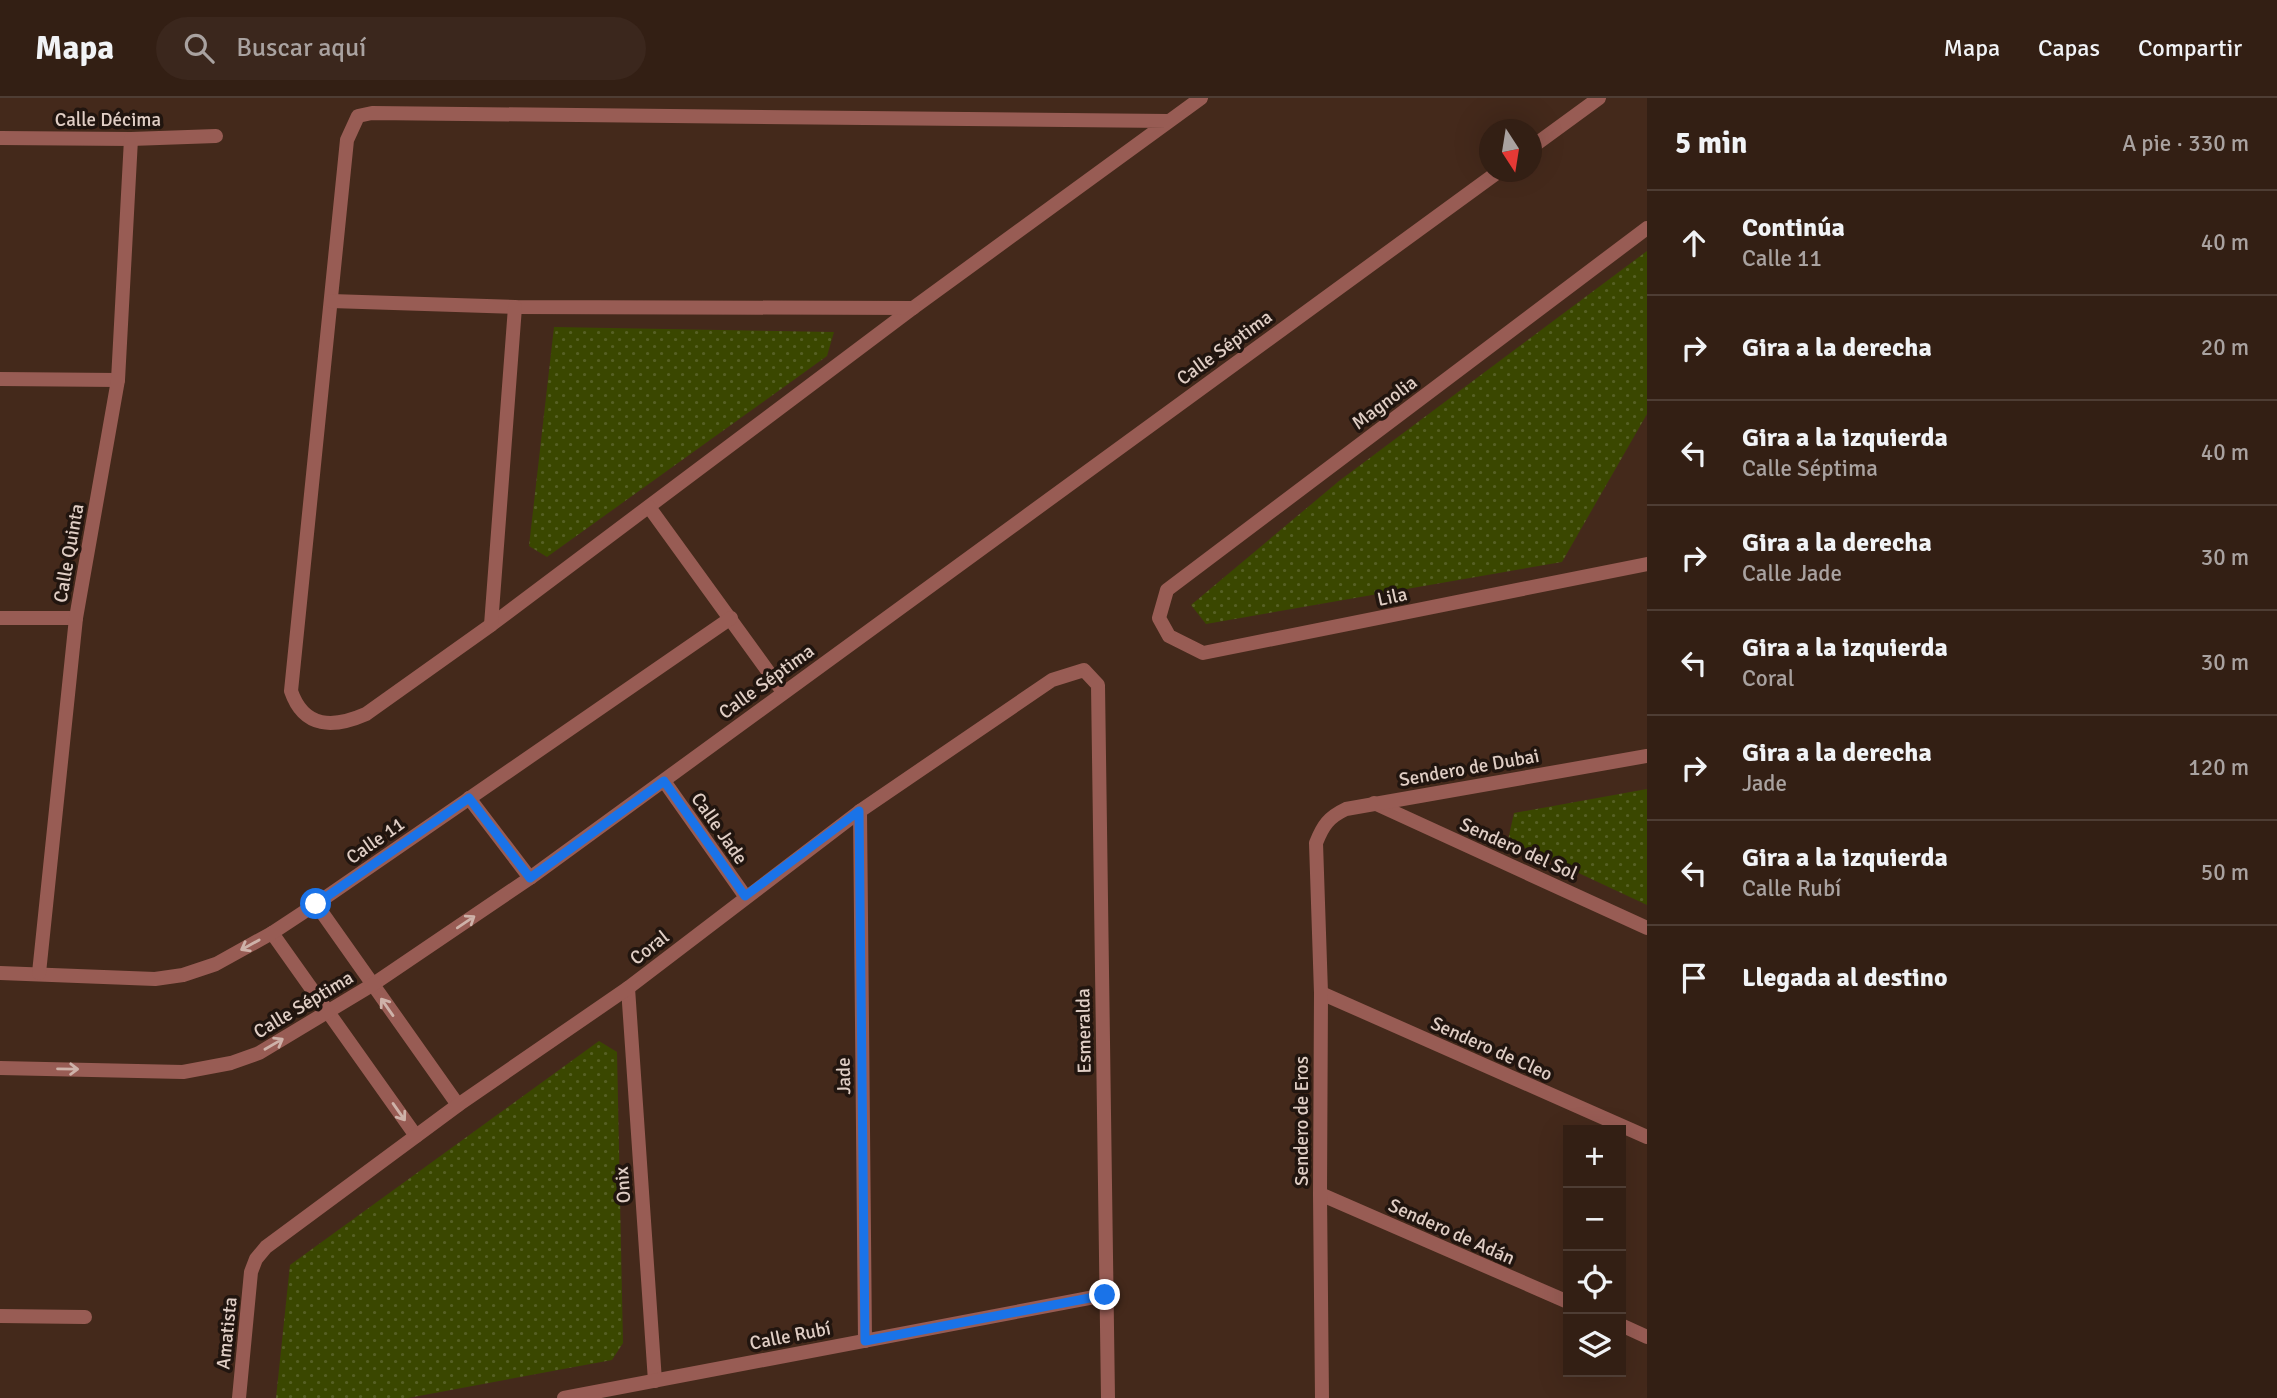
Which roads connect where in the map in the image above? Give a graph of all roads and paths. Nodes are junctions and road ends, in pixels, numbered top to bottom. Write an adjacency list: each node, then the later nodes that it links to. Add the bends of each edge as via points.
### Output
1 (1201, 98): 3 (street)
2 (1599, 98): 7 (street)
3 (1168, 121): 10 (street, via 358,116 347,140); 12 (street)
4 (216, 136): 6 (street, Calle Décima)
5 (0, 138): 6 (street, Calle Décima)
6 (131, 139): 14 (street, Calle Quinta)
7 (1542, 139)
8 (1484, 182): 23 (street, Calle Séptima)
9 (1647, 228): 20 (street, Magnolia, via 1167,590)
10 (331, 301): 11 (street); 21 (street, via 291,691 296,706 314,720 351,720)
11 (515, 307): 12 (street); 21 (street)
12 (913, 308): 15 (street)
13 (0, 379): 14 (street)
14 (118, 380): 18 (street, Calle Quinta)
15 (649, 507): 19 (street); 21 (street)
16 (1647, 564): 20 (street, Lila, via 1203,653 1169,635)
17 (0, 618): 18 (street)
18 (76, 618): 36 (street, Calle Quinta)
19 (731, 618): 23 (street); 26 (street, Calle 11)
20 (1158, 618)
21 (491, 625)
22 (1084, 670): 28 (street, Coral, via 1052,680); 47 (street, Esmeralda, via 1098,685)
23 (783, 692): 25 (street, Calle Séptima)
24 (1647, 756): 27 (street, Sendero de Dubai)
25 (664, 781): 30 (street, Calle Séptima); 31 (street, Calle Jade)
26 (469, 798): 30 (street); 32 (street, Calle 11)
27 (1374, 803): 29 (street, Sendero de Dubai, via 1334,815 1323,825); 33 (street, Sendero del Sol)
28 (859, 811): 31 (street, Coral); 53 (street, Jade)
29 (1316, 844): 39 (street, Sendero de Eros)
30 (530, 878): 37 (street, Calle Séptima, one-way to 30)
31 (745, 896): 38 (street, Coral)
32 (316, 904): 34 (street, Calle 11); 37 (street)
33 (1647, 928)
34 (272, 933): 36 (street, Calle 11, one-way to 36, via 216,964 183,975 155,979); 40 (street)
35 (0, 973): 36 (street, Calle 11)
36 (39, 973)
37 (372, 985): 40 (street, Calle Séptima); 42 (street, one-way to 37)
38 (628, 988): 42 (street, Coral); 54 (street, Onix)
39 (1321, 993): 44 (street, Sendero de Cleo); 45 (street, Sendero de Eros)
40 (328, 1013): 41 (street, Calle Séptima, one-way to 40, via 183,1072 210,1068 259,1053); 43 (street, one-way to 43)
41 (0, 1068)
42 (458, 1105): 43 (street, Coral)
43 (416, 1136): 46 (street, Coral, via 266,1247)
44 (1647, 1137)
45 (1320, 1194): 48 (street, Sendero de Adán); 55 (street, Sendero de Eros)
46 (251, 1272): 56 (street, Amatista)
47 (1105, 1295): 53 (street, Calle Rubí); 58 (street, Esmeralda)
48 (1563, 1301)
49 (0, 1316): 50 (street)
50 (85, 1317)
51 (1626, 1327): 52 (street)
52 (1647, 1337)
53 (865, 1341): 54 (street, Calle Rubí)
54 (655, 1381): 57 (street, Calle Rubí)
55 (1322, 1395): 59 (street)
56 (239, 1398)
57 (564, 1398)
58 (1108, 1398)
59 (1338, 1398)

